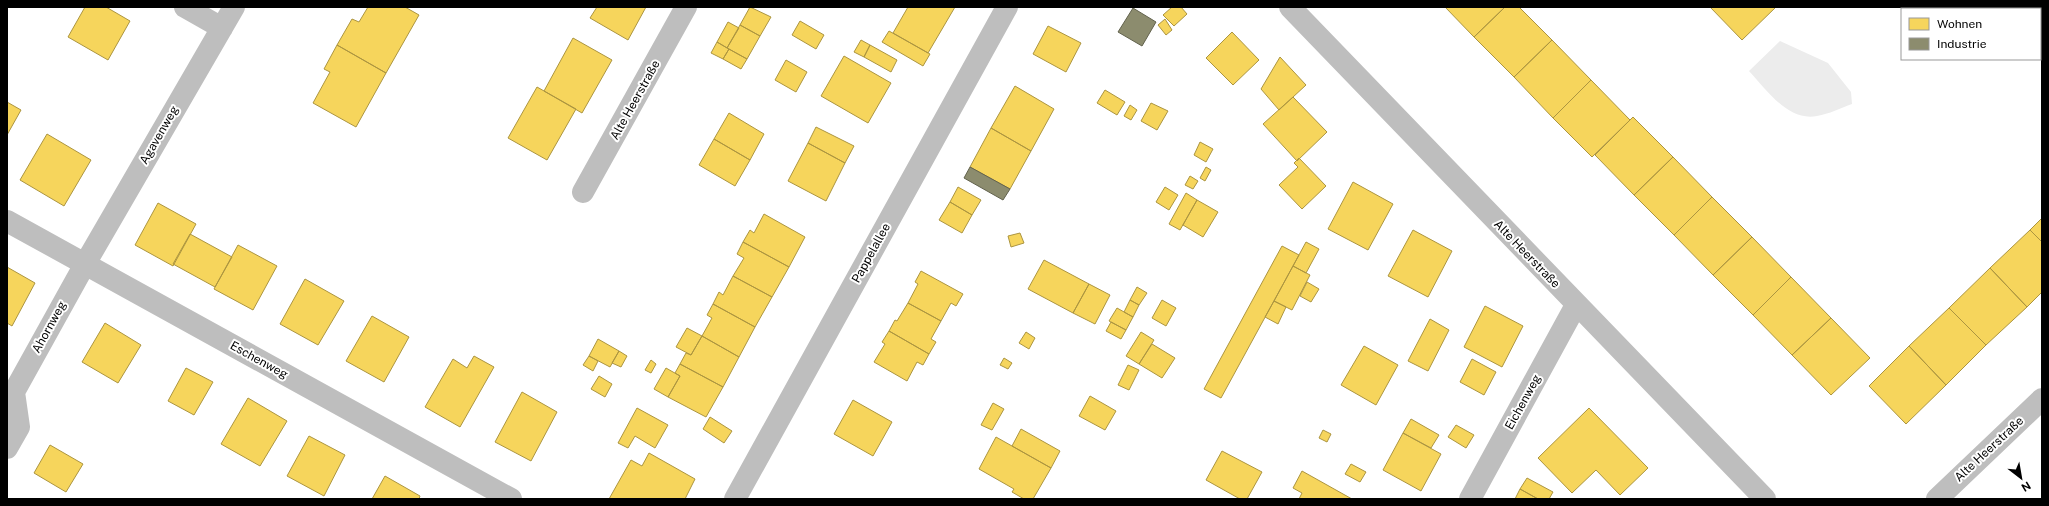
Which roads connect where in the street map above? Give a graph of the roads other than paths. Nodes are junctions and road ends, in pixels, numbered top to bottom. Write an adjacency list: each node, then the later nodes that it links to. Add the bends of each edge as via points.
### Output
1 (185, 7): 6 (street)
2 (234, 7): 6 (street, Agavenweg)
3 (686, 7): 7 (street, Alte Heerstraße)
4 (1007, 7): 15 (street, Pappelallee)
5 (1290, 7): 10 (street, Alte Heerstraße)
6 (222, 28): 9 (street, Agavenweg)
7 (583, 192)
8 (7, 221): 9 (street, Eschenweg)
9 (84, 264): 11 (street, Ahornweg); 14 (street, Eschenweg)
10 (1576, 305): 16 (street, Eichenweg); 17 (street, Alte Heerstraße)
11 (10, 392): 13 (street, Ahornweg, via 19,427)
12 (2042, 399): 18 (street, Alte Heerstraße)
13 (7, 448)
14 (511, 499)
15 (735, 499)
16 (1470, 499)
17 (1764, 499)
18 (1937, 499)

